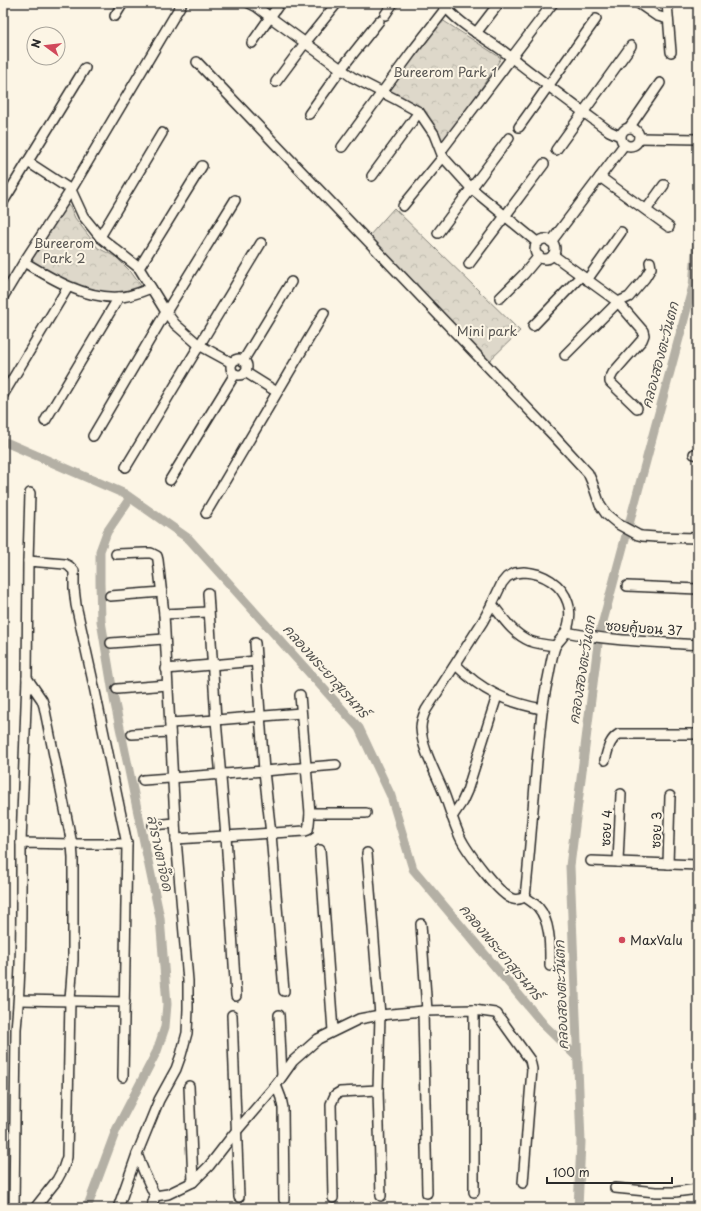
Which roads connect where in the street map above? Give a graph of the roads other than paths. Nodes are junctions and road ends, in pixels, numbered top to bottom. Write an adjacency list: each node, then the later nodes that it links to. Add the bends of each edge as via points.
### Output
1 (123, 3): 12 (street)
2 (182, 3): 50 (street)
3 (249, 3): 13 (street)
4 (280, 3): 13 (street)
5 (338, 3): 18 (street)
6 (393, 3): 24 (street)
7 (499, 3): 16 (street)
8 (553, 3): 21 (street)
9 (638, 3): 15 (street, via 657,16)
10 (667, 3): 15 (street)
11 (444, 4): 16 (street); 28 (street, via 432,25)
12 (115, 16)
13 (270, 17): 17 (street); 18 (street)
14 (596, 19): 27 (street)
15 (668, 19): 20 (street)
16 (476, 33): 21 (street)
17 (252, 43)
18 (305, 43): 24 (street); 25 (street)
19 (631, 46): 30 (street)
20 (671, 52)
21 (512, 59): 27 (street); 42 (street)
22 (197, 62): 95 (street, via 588,473 606,514 638,535)
23 (85, 68): 43 (street)
24 (341, 69): 28 (street); 31 (street)
25 (276, 82)
26 (660, 82): 33 (street)
27 (548, 85): 30 (street); 32 (street)
28 (381, 93): 29 (street); 40 (street)
29 (419, 112): 42 (street, via 434,134); 46 (street)
30 (584, 112): 35 (street); 41 (street)
31 (309, 114)
32 (519, 127)
33 (629, 128): 35 (street, via 623,130); 37 (street, via 637,132)
34 (162, 133): 59 (street)
35 (620, 136): 39 (street)
36 (509, 138): 49 (street)
37 (639, 138): 38 (street); 39 (street, via 635,145)
38 (694, 139)
39 (624, 145): 47 (street)
40 (342, 147)
41 (556, 150)
42 (442, 154): 49 (street); 53 (street)
43 (28, 162): 50 (street); 52 (street)
44 (544, 164): 55 (street)
45 (202, 166): 68 (street)
46 (372, 176)
47 (600, 177): 54 (street); 60 (street)
48 (664, 184): 54 (street)
49 (471, 188): 55 (street); 58 (street)
50 (71, 190): 59 (street, via 83,216); 65 (street)
51 (235, 200): 77 (street)
52 (3, 202)
53 (403, 206)
54 (646, 210): 56 (street)
55 (505, 216): 62 (street); 67 (street)
56 (669, 227)
57 (621, 232): 69 (street)
58 (438, 233)
59 (100, 237): 68 (street)
60 (552, 242): 62 (street, via 544,239); 63 (street, via 555,248)
61 (261, 243): 80 (street)
62 (538, 243): 64 (street, via 536,250)
63 (552, 255): 64 (street, via 546,259); 69 (street)
64 (539, 256): 75 (street)
65 (24, 262): 71 (street); 73 (street)
66 (650, 262): 76 (street, via 651,268 645,278 630,296)
67 (468, 264)
68 (139, 268): 72 (street)
69 (584, 278): 76 (street); 79 (street)
70 (291, 282): 82 (street)
71 (68, 287): 74 (street, via 97,295); 87 (street)
72 (151, 288): 74 (street); 77 (street)
73 (3, 297)
74 (120, 297): 89 (street)
75 (500, 298)
76 (618, 302): 81 (street); 88 (street, via 644,335 613,373 610,382)
77 (166, 312): 80 (street, via 175,324); 90 (street)
78 (324, 313): 86 (street)
79 (533, 326)
80 (199, 345): 83 (street); 91 (street)
81 (565, 355)
82 (242, 361): 83 (street); 84 (street, via 246,364)
83 (232, 363): 85 (street, via 231,370)
84 (245, 372): 85 (street); 86 (street)
85 (235, 374): 92 (street)
86 (278, 392): 94 (street)
87 (3, 395)
88 (637, 408)
89 (45, 421)
90 (93, 436)
91 (126, 467)
92 (170, 480)
93 (30, 493): 97 (street)
94 (206, 513)
95 (698, 538)
96 (116, 554): 100 (street, via 151,553 157,556)
97 (28, 561): 116 (street); 147 (street, via 65,564 74,571 76,606)
98 (627, 586): 99 (street)
99 (698, 590)
100 (162, 592): 102 (street); 105 (street)
101 (208, 593): 104 (street)
102 (110, 596)
103 (492, 604): 106 (street, via 507,577 524,572 544,576 559,587 568,602 570,611); 111 (street, via 522,637 532,642); 114 (street)
104 (208, 612): 105 (street); 113 (street)
105 (164, 614): 107 (street)
106 (566, 632): 110 (street, ซอยคู้บอน 37, via 608,640); 111 (street)
107 (164, 639): 108 (street); 115 (street)
108 (111, 643)
109 (255, 643): 112 (street)
110 (698, 645)
111 (555, 646): 121 (street)
112 (256, 661): 113 (street); 123 (street)
113 (212, 665): 115 (street); 124 (street)
114 (456, 665): 120 (street); 139 (street, via 426,710 421,728 429,758)
115 (166, 668): 117 (street)
116 (27, 678): 145 (street); 146 (street, via 44,706)
117 (167, 685): 118 (street); 125 (street)
118 (117, 689)
119 (300, 695): 122 (street)
120 (497, 696): 121 (street); 139 (street, via 467,791)
121 (542, 709): 154 (street)
122 (301, 713): 123 (street); 130 (street)
123 (260, 716): 124 (street); 131 (street)
124 (216, 720): 125 (street); 132 (street)
125 (170, 727): 126 (street); 133 (street)
126 (132, 734)
127 (698, 734): 128 (street, via 619,734 608,747)
128 (605, 760)
129 (336, 765): 130 (street)
130 (305, 768): 131 (street); 137 (street)
131 (264, 771): 132 (street); 142 (street)
132 (220, 774): 133 (street); 143 (street)
133 (173, 779): 134 (street); 140 (street)
134 (143, 780)
135 (621, 794): 151 (street, ซอย 4)
136 (670, 796): 152 (street, ซอย 3)
137 (310, 813): 138 (street); 142 (street, via 309,827 306,831)
138 (366, 813)
139 (452, 817): 154 (street, via 466,847 502,892 514,900)
140 (175, 823): 141 (street); 144 (street)
141 (153, 825)
142 (271, 834): 143 (street); 157 (street)
143 (226, 836): 144 (street); 158 (street)
144 (176, 839): 174 (street, via 188,981 187,1033 176,1069 159,1100)
145 (21, 843): 146 (street); 159 (street)
146 (72, 844): 147 (street); 160 (street, via 73,960)
147 (127, 844): 161 (street)
148 (320, 850): 167 (street)
149 (368, 853): 166 (street)
150 (591, 861): 151 (street)
151 (618, 862): 152 (street)
152 (668, 864): 153 (street)
153 (698, 865)
154 (525, 897): 156 (street, via 537,906 544,916 550,949)
155 (421, 924): 163 (street)
156 (550, 966)
157 (284, 991)
158 (236, 996)
159 (19, 1000): 160 (street); 186 (street, via 16,1029)
160 (70, 1000): 161 (street); 187 (street, via 67,1157 57,1180)
161 (125, 1002): 169 (street)
162 (474, 1010): 163 (street); 176 (street, via 497,1014 530,1060 532,1069); 179 (street)
163 (425, 1011): 166 (street); 180 (street)
164 (232, 1015): 173 (street)
165 (279, 1015): 168 (street)
166 (380, 1015): 167 (street, via 359,1019); 172 (street)
167 (333, 1031): 168 (street, via 318,1039)
168 (282, 1076): 170 (street)
169 (123, 1077)
170 (276, 1085): 173 (street); 185 (street, via 283,1108)
171 (189, 1086): 175 (street)
172 (378, 1090): 182 (street); 184 (street, via 340,1092 334,1095 331,1104)
173 (237, 1130): 175 (street); 183 (street)
174 (137, 1154): 181 (street); 188 (street)
175 (193, 1182): 181 (street, via 168,1194)
176 (523, 1183)
177 (615, 1188): 178 (street, via 656,1192)
178 (698, 1189)
179 (474, 1192)
180 (428, 1193)
181 (155, 1196): 189 (street)
182 (381, 1196)
183 (239, 1197)
184 (333, 1198)
185 (284, 1200)
186 (14, 1208)
187 (35, 1208)
188 (118, 1208)
189 (151, 1208)

